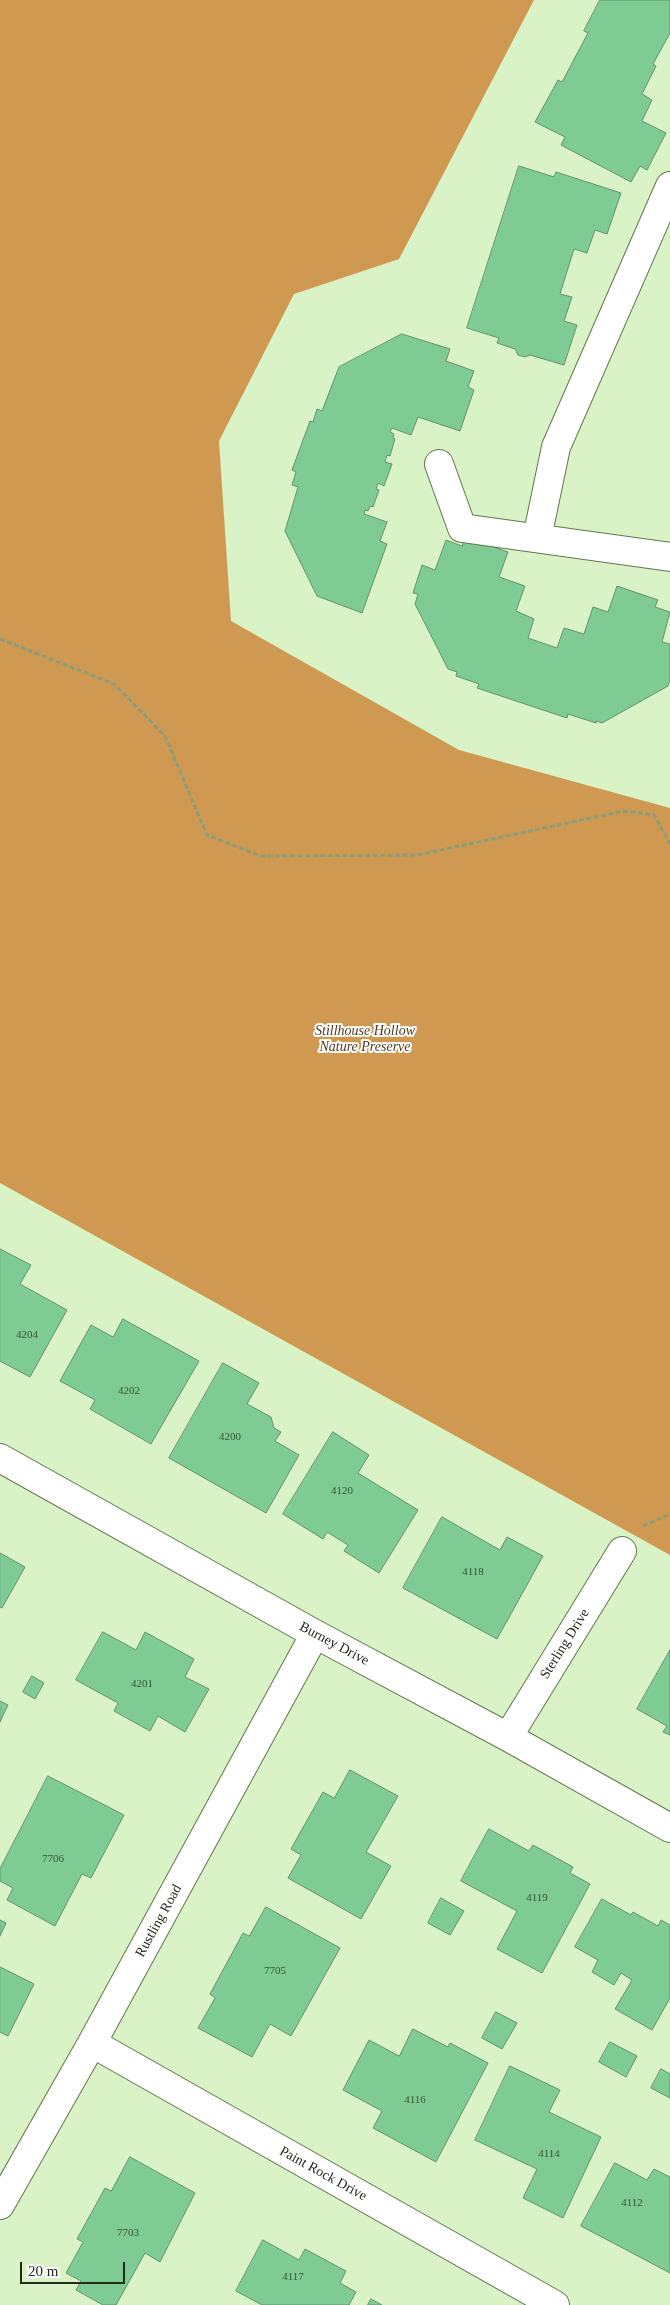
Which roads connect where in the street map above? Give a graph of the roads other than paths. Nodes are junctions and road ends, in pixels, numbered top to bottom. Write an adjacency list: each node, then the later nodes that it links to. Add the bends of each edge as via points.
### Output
1 (670, 186): 3 (street, via 556,447)
2 (439, 464): 3 (street, via 462,528)
3 (537, 538): 4 (street)
4 (670, 556)
5 (0, 1458): 7 (street, Burney Drive)
6 (622, 1551): 8 (street, Sterling Drive)
7 (315, 1634): 8 (street, Burney Drive); 10 (street, Rustling Road)
8 (508, 1737): 9 (street, Burney Drive)
9 (670, 1828)
10 (92, 2043): 11 (street, Rustling Road); 12 (street, Paint Rock Drive)
11 (0, 2205)
12 (555, 2305)

